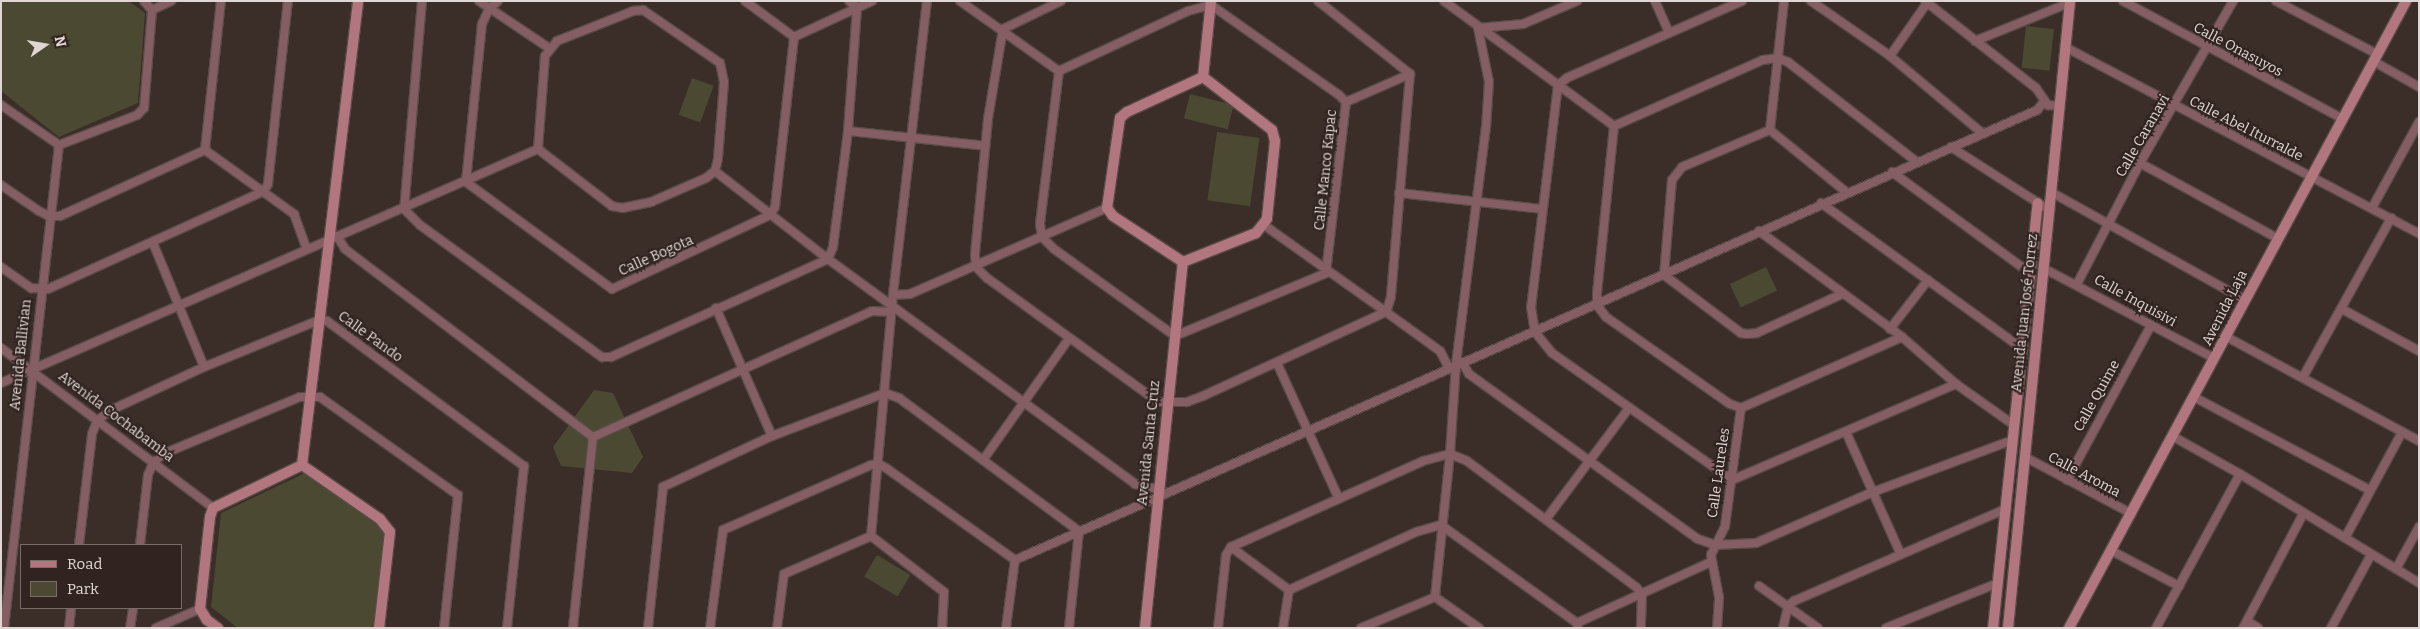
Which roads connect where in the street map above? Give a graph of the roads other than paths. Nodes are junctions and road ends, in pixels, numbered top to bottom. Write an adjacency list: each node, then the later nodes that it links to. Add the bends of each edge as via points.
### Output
1 (144, 1): 32 (street)
2 (172, 1): 32 (street)
3 (221, 1): 65 (street)
4 (288, 1): 73 (street, via 268,184)
5 (358, 1): 93 (street)
6 (422, 1): 80 (street)
7 (479, 1): 31 (street)
8 (498, 1): 31 (street)
9 (745, 1): 36 (street)
10 (849, 1): 30 (street)
11 (872, 1): 30 (street)
12 (927, 1): 60 (street)
13 (960, 1): 34 (street)
14 (1061, 1): 34 (street)
15 (1318, 1): 45 (street, via 1399,62)
16 (1444, 1): 33 (street)
17 (1577, 1): 33 (street, via 1529,22)
18 (1655, 1): 35 (street)
19 (1742, 1): 35 (street)
20 (1784, 1): 42 (street)
21 (1811, 1): 41 (street)
22 (2123, 1): 40 (street, Calle Onasuyos)
23 (2233, 1): 40 (street, Calle Caranavi)
24 (2276, 1): 43 (street)
25 (2406, 1): 43 (street, Avenida Laja)
26 (1926, 2): 37 (street); 41 (street)
27 (2070, 2): 37 (street); 38 (street, Avenida Juan José Torrez)
28 (1211, 3): 44 (street); 46 (street); 49 (street, Calle Manco Kapac)
29 (644, 6): 39 (street, via 574,34); 68 (street, via 720,63 724,82)
30 (857, 7): 36 (street); 58 (street)
31 (489, 9): 39 (street); 71 (street, via 482,24)
32 (152, 10): 61 (street, via 144,108 137,115)
33 (1478, 28): 47 (street); 77 (street, via 1489,82)
34 (1003, 29): 44 (street); 62 (street)
35 (1669, 32): 47 (street)
36 (794, 37): 85 (street, via 775,207)
37 (1975, 41): 50 (street, via 2036,88)
38 (2065, 47): 52 (street, Avenida Juan José Torrez); 53 (street, Calle Abel Iturralde)
39 (549, 48): 64 (street, via 545,56)
40 (2207, 48): 53 (street, Calle Caranavi); 54 (street, Calle Onasuyos)
41 (1890, 56): 59 (street)
42 (1778, 58): 56 (street, via 1763,60); 57 (street); 66 (street, via 1788,62)
43 (2375, 58): 48 (street); 54 (street, Avenida Laja)
44 (1060, 71): 92 (street, via 1040,224)
45 (1410, 74): 49 (street); 74 (street)
46 (1203, 77): 81 (street, via 1120,118); 89 (street, via 1272,130 1275,141)
47 (1558, 85): 56 (street); 83 (street)
48 (2419, 87)
49 (1346, 102): 102 (street, Calle Manco Kapac)
50 (2044, 102): 52 (street); 59 (street, via 2037,110)
51 (1, 105): 61 (street)
52 (2060, 106): 76 (street, Avenida Juan José Torrez)
53 (2174, 107): 67 (street, Calle Caranavi); 70 (street, Calle Abel Iturralde)
54 (2342, 118): 70 (street, Avenida Laja)
55 (2419, 122): 82 (street)
56 (1614, 126): 112 (street)
57 (1770, 130): 75 (street); 104 (street, via 1677,170 1672,180)
58 (848, 132): 60 (street); 97 (street, via 833,247)
59 (1982, 133): 63 (street)
60 (913, 139): 62 (street); 110 (street)
61 (58, 145): 86 (street, Avenida Ballivian)
62 (985, 146): 99 (street)
63 (1951, 147): 66 (street); 79 (street)
64 (538, 149): 68 (street, via 612,206 623,208 650,202); 71 (street)
65 (205, 150): 73 (street); 86 (street, via 60,216)
66 (1917, 162): 69 (street)
67 (2140, 163): 88 (street, Calle Caranavi); 94 (street)
68 (715, 172): 85 (street)
69 (1892, 172): 75 (street); 103 (street)
70 (2311, 176): 82 (street, Calle Abel Iturralde); 94 (street, Avenida Laja)
71 (466, 182): 80 (street); 85 (street, Calle Bogota, via 612,289)
72 (1, 185): 86 (street)
73 (264, 191): 95 (street); 96 (street, via 294,214)
74 (1399, 192): 77 (street); 116 (street, via 1391,296)
75 (1846, 192): 78 (street)
76 (2051, 192): 84 (street, Avenida Juan José Torrez); 88 (street)
77 (1476, 201): 83 (street); 130 (street)
78 (1821, 203): 90 (street); 105 (street)
79 (2038, 203): 84 (street); 103 (street)
80 (404, 208): 93 (street); 113 (street, via 420,225 602,357 611,356)
81 (1107, 208): 92 (street); 98 (street, via 1113,216)
82 (2372, 208): 87 (street, Calle Abel Iturralde)
83 (1541, 210): 120 (street, via 1531,307)
84 (2049, 210): 101 (street, Avenida Juan José Torrez)
85 (770, 215): 97 (street)
86 (49, 216): 107 (street, Avenida Ballivian)
87 (2391, 218): 91 (street, Calle Abel Iturralde); 114 (street)
88 (2108, 224): 106 (street, Calle Caranavi); 109 (street)
89 (1264, 225): 98 (street, via 1256,233); 102 (street)
90 (1759, 231): 104 (street); 108 (street)
91 (2419, 234)
92 (1042, 237): 99 (street); 121 (street, via 1061,255)
93 (334, 238): 96 (street); 117 (street); 150 (street)
94 (2277, 238): 109 (street, Avenida Laja)
95 (153, 244): 107 (street); 111 (street)
96 (307, 249): 111 (street)
97 (828, 259): 110 (street); 113 (street)
98 (1183, 262): 121 (street, Avenida Santa Cruz)
99 (976, 266): 110 (street); 124 (street)
100 (1, 267): 107 (street, via 31,288)
101 (2043, 268): 106 (street, Calle Inquisivi); 155 (street, Avenida Juan José Torrez)
102 (1326, 273): 116 (street); 121 (street)
103 (2030, 273): 126 (street)
104 (1664, 275): 108 (street, via 1741,333 1747,334 1757,333); 112 (street)
105 (1928, 280): 119 (street); 126 (street)
106 (2077, 284): 118 (street, Calle Inquisivi)
107 (41, 289): 132 (street, Avenida Ballivian)
108 (1842, 294): 119 (street)
109 (2244, 298): 122 (street, Avenida Laja)
110 (892, 299): 115 (street); 140 (street)
111 (178, 303): 131 (street); 132 (street)
112 (1598, 305): 120 (street); 143 (street, via 1606,317)
113 (716, 308): 133 (street)
114 (2342, 309): 127 (street); 134 (street)
115 (891, 312): 133 (street, via 872,311); 137 (street)
116 (1386, 312): 129 (street); 130 (street)
117 (319, 320): 131 (street, Calle Pando); 138 (street); 209 (street, Calle Pando, via 326,321 524,466)
118 (2151, 325): 128 (street, Calle Inquisivi); 163 (street, Calle Quime)
119 (1890, 329): 123 (street)
120 (1535, 332): 130 (street); 142 (street, via 1552,352)
121 (1175, 336): 141 (street, Avenida Santa Cruz)
122 (2225, 336): 128 (street, Avenida Laja); 134 (street)
123 (1902, 337): 136 (street); 143 (street)
124 (1068, 340): 140 (street); 141 (street, via 1147,397)
125 (1, 348): 132 (street, Avenida Cochabamba)
126 (2021, 348): 145 (street)
127 (2419, 351)
128 (2214, 358): 139 (street, Avenida Laja)
129 (1277, 363): 141 (street, via 1187,402); 146 (street)
130 (1456, 365): 146 (street); 154 (street); 157 (street)
131 (204, 367): 144 (street, Calle Pando, via 109,411)
132 (32, 370): 135 (street); 144 (street, Avenida Cochabamba); 202 (street, Avenida Ballivian)
133 (742, 370): 149 (street); 150 (street)
134 (2303, 377): 148 (street)
135 (1, 383)
136 (1956, 384): 145 (street); 147 (street)
137 (885, 394): 149 (street); 156 (street, via 900,398); 159 (street)
138 (311, 395): 158 (street, via 163,454); 160 (street); 208 (street, via 320,397 458,495)
139 (2194, 397): 151 (street, Avenida Laja); 164 (street)
140 (1022, 401): 156 (street); 166 (street, via 1135,484)
141 (1167, 403): 166 (street, Avenida Santa Cruz)
142 (1629, 408): 157 (street); 162 (street)
143 (1741, 408): 162 (street, Calle Laureles)
144 (97, 421): 158 (street, Avenida Cochabamba); 178 (street, via 92,434)
145 (2014, 424): 152 (street)
146 (1307, 431): 166 (street); 167 (street)
147 (1846, 432): 162 (street); 165 (street)
148 (2402, 432): 153 (street); 164 (street)
149 (772, 436): 211 (street, via 663,487)
150 (593, 437): 210 (street)
151 (2174, 437): 161 (street); 170 (street, Avenida Laja)
152 (2013, 440): 165 (street); 169 (street)
153 (2419, 441)
154 (1450, 454): 167 (street, via 1423,461); 172 (street, via 1468,462); 173 (street)
155 (2025, 457): 163 (street, Calle Aroma); 228 (street, Avenida Juan José Torrez)
156 (983, 460): 175 (street)
157 (1589, 461): 172 (street); 180 (street, via 1698,539)
158 (153, 463): 168 (street, Avenida Cochabamba); 179 (street, via 148,475)
159 (879, 464): 176 (street); 185 (street); 212 (street, via 723,530)
160 (302, 465): 168 (street); 207 (street, via 380,519 390,532)
161 (2240, 474): 171 (street); 191 (street)
162 (1732, 480): 180 (street, Calle Laureles, via 1725,526)
163 (2067, 480): 170 (street, Calle Aroma)
164 (2370, 490): 177 (street)
165 (1873, 492): 180 (street, via 1756,543); 183 (street)
166 (1157, 494): 175 (street); 217 (street, Avenida Santa Cruz)
167 (1339, 499): 181 (street)
168 (213, 508): 198 (street)
169 (2006, 509): 183 (street); 188 (street)
170 (2132, 514): 182 (street, Avenida Laja)
171 (2303, 514): 177 (street); 200 (street)
172 (1546, 519): 193 (street)
173 (1441, 525): 192 (street, via 1416,532); 194 (street); 199 (street)
174 (2419, 527): 187 (street)
175 (1079, 531): 185 (street); 216 (street)
176 (871, 536): 213 (street, via 784,574); 214 (street, via 944,592)
177 (2345, 538): 184 (street)
178 (79, 544)
179 (140, 544)
180 (1716, 545): 186 (street, Calle Laureles)
181 (1231, 547): 192 (street); 218 (street, via 1226,555)
182 (2112, 551): 191 (street); 229 (street, Avenida Laja)
183 (1900, 553): 195 (street)
184 (2371, 555): 187 (street); 201 (street)
185 (1015, 560): 215 (street)
186 (1712, 562): 193 (street); 223 (street, Calle Laureles, via 1719,598)
187 (2396, 569): 189 (street)
188 (1998, 583): 226 (street); 227 (street)
189 (2419, 583)
190 (1759, 586): 195 (street)
191 (2179, 586): 230 (street)
192 (1289, 590): 219 (street)
193 (1642, 594): 199 (street); 222 (street)
194 (1435, 597): 220 (street); 221 (street)
195 (1788, 606): 224 (street); 225 (street)
196 (71, 609): 203 (street)
197 (133, 609): 204 (street)
198 (200, 609): 205 (street); 206 (street)
199 (1577, 625)
200 (2245, 625): 231 (street)
201 (2332, 625): 232 (street)
202 (4, 628)
203 (69, 628)
204 (130, 628)
205 (156, 628)
206 (218, 628)
207 (379, 628)
208 (444, 628)
209 (507, 628)
210 (573, 628)
211 (648, 628)
212 (710, 628)
213 (777, 628)
214 (942, 628)
215 (1006, 628)
216 (1069, 628)
217 (1145, 628)
218 (1218, 628)
219 (1283, 628)
220 (1361, 628)
221 (1479, 628)
222 (1640, 628)
223 (1717, 628)
224 (1783, 628)
225 (1818, 628)
226 (1886, 628)
227 (1993, 628)
228 (2008, 628)
229 (2070, 628)
230 (2156, 628)
231 (2258, 628)
232 (2341, 628)

